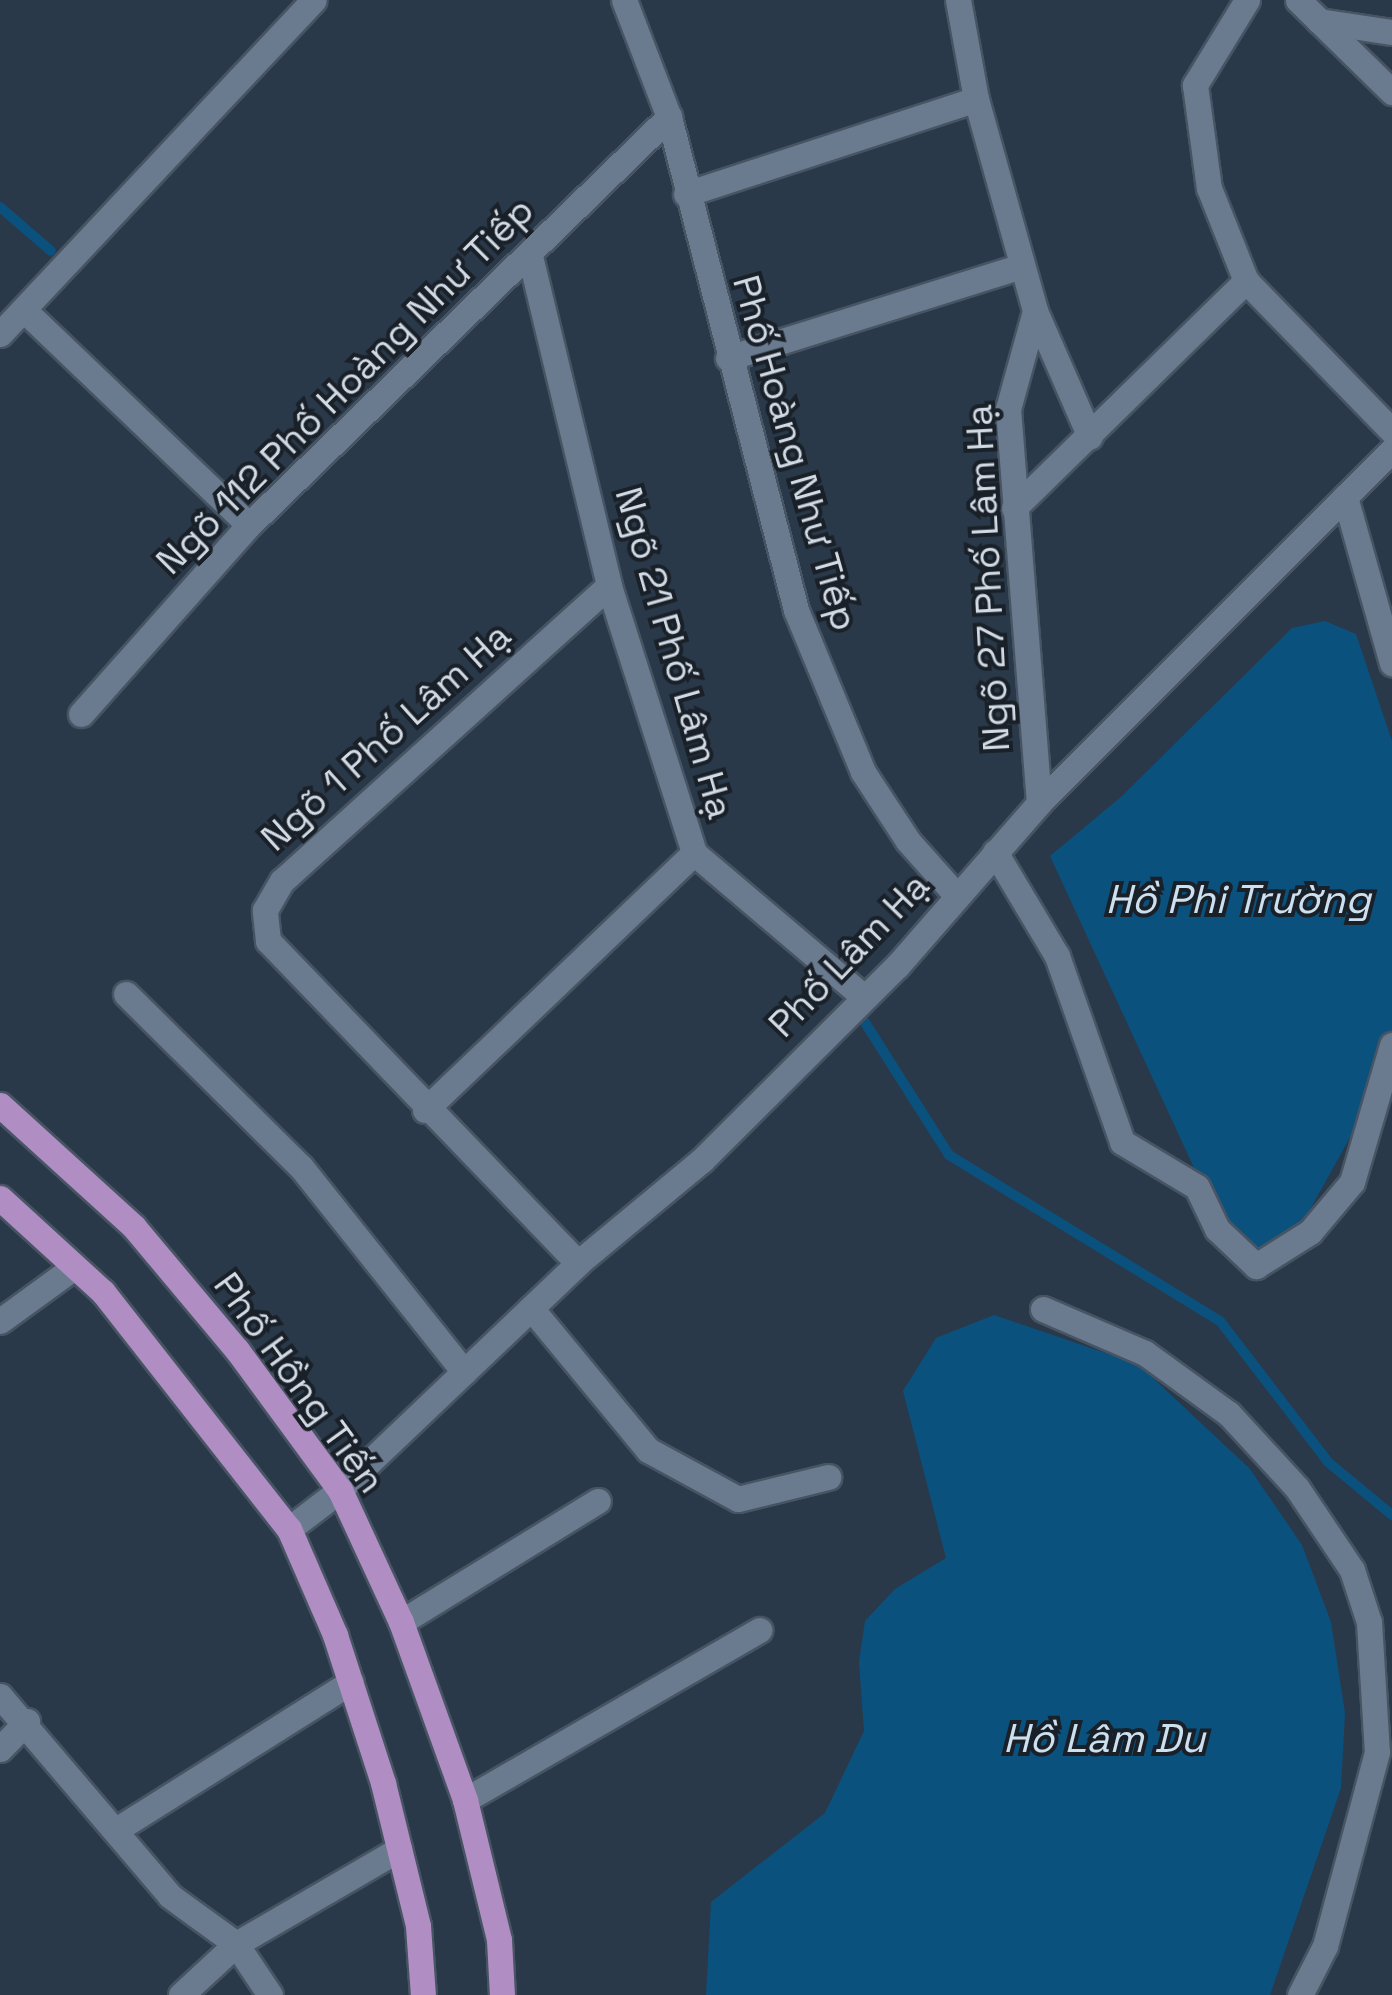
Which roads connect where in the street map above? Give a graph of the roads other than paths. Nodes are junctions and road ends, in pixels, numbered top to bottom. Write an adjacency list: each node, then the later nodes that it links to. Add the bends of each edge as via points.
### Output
1 (314, 0): 15 (street)
2 (624, 0): 10 (street, Phố Hoàng Như Tiếp)
3 (958, 0): 9 (street)
4 (1247, 0): 14 (street, via 1196,84 1209,188)
5 (1298, 0): 6 (street)
6 (1319, 21): 7 (street); 8 (street)
7 (1392, 32)
8 (1392, 92)
9 (976, 99): 11 (street); 13 (street)
10 (669, 116): 11 (street, Phố Hoàng Như Tiếp); 12 (street, Ngõ 112 Phố Hoàng Như Tiếp)
11 (686, 194): 18 (street, Phố Hoàng Như Tiếp)
12 (530, 256): 24 (street, Ngõ 112 Phố Hoàng Như Tiếp); 25 (street, Ngõ 21 Phố Lâm Hạ)
13 (1022, 266): 16 (street); 18 (street)
14 (1246, 281): 19 (street); 20 (street)
15 (24, 310): 17 (street); 24 (street)
16 (1035, 311): 20 (street); 23 (street, Ngõ 27 Phố Lâm Hạ, via 1008,409)
17 (0, 334)
18 (728, 358): 31 (street, Phố Hoàng Như Tiếp, via 778,554 840,725 884,810)
19 (1392, 431)
20 (1090, 437): 23 (street)
21 (1392, 450): 22 (street, Phố Lâm Hạ)
22 (1345, 497): 26 (street); 28 (street, Phố Lâm Hạ)
23 (1014, 508): 28 (street, Ngõ 27 Phố Lâm Hạ)
24 (248, 525): 27 (street, Ngõ 112 Phố Hoàng Như Tiếp)
25 (609, 586): 30 (street, Ngõ 21 Phố Lâm Hạ); 36 (street, Ngõ 1 Phố Lâm Hạ, via 282,882 265,910 268,941)
26 (1392, 663)
27 (81, 714)
28 (1039, 803): 29 (street, Phố Lâm Hạ)
29 (995, 852): 31 (street, Phố Lâm Hạ); 34 (street, via 1057,956 1122,1142 1197,1187 1217,1229 1256,1266 1310,1232 1352,1182)
30 (694, 853): 33 (street, Ngõ 21 Phố Lâm Hạ); 36 (street)
31 (957, 896): 33 (street, Phố Lâm Hạ)
32 (126, 994): 43 (street, via 301,1167)
33 (864, 997): 38 (street, Phố Lâm Hạ, via 702,1160)
34 (1392, 1045)
35 (0, 1106): 45 (main road, Phố Hồng Tiến, via 134,1227 237,1350)
36 (426, 1110): 38 (street, Ngõ 1 Phố Lâm Hạ)
37 (0, 1198): 39 (main road)
38 (578, 1263): 40 (street, Phố Lâm Hạ)
39 (74, 1267): 42 (street); 47 (main road, via 114,1306)
40 (531, 1308): 43 (street, Phố Lâm Hạ); 44 (street, via 648,1450 738,1499)
41 (1043, 1309): 62 (street, via 1145,1354 1229,1414 1297,1488 1352,1570 1368,1622 1376,1752 1324,1946)
42 (0, 1321)
43 (464, 1372): 45 (street, Phố Lâm Hạ)
44 (828, 1477)
45 (340, 1490): 47 (street, Phố Lâm Hạ); 48 (main road, Phố Hồng Tiến)
46 (598, 1501): 48 (street)
47 (289, 1529): 50 (main road)
48 (401, 1622): 54 (main road, Phố Hồng Tiến)
49 (759, 1630): 54 (street)
50 (352, 1682): 55 (street); 56 (main road)
51 (0, 1696): 52 (street)
52 (27, 1721): 53 (street); 55 (street)
53 (0, 1750)
54 (465, 1800): 61 (main road, Phố Hồng Tiến, via 499,1940)
55 (119, 1828): 57 (street, via 170,1896)
56 (399, 1849): 57 (street); 60 (main road, via 418,1926)
57 (236, 1944): 58 (street); 59 (street)
58 (180, 1995)
59 (270, 1995)
60 (423, 1995)
61 (502, 1995)
62 (1300, 1995)

